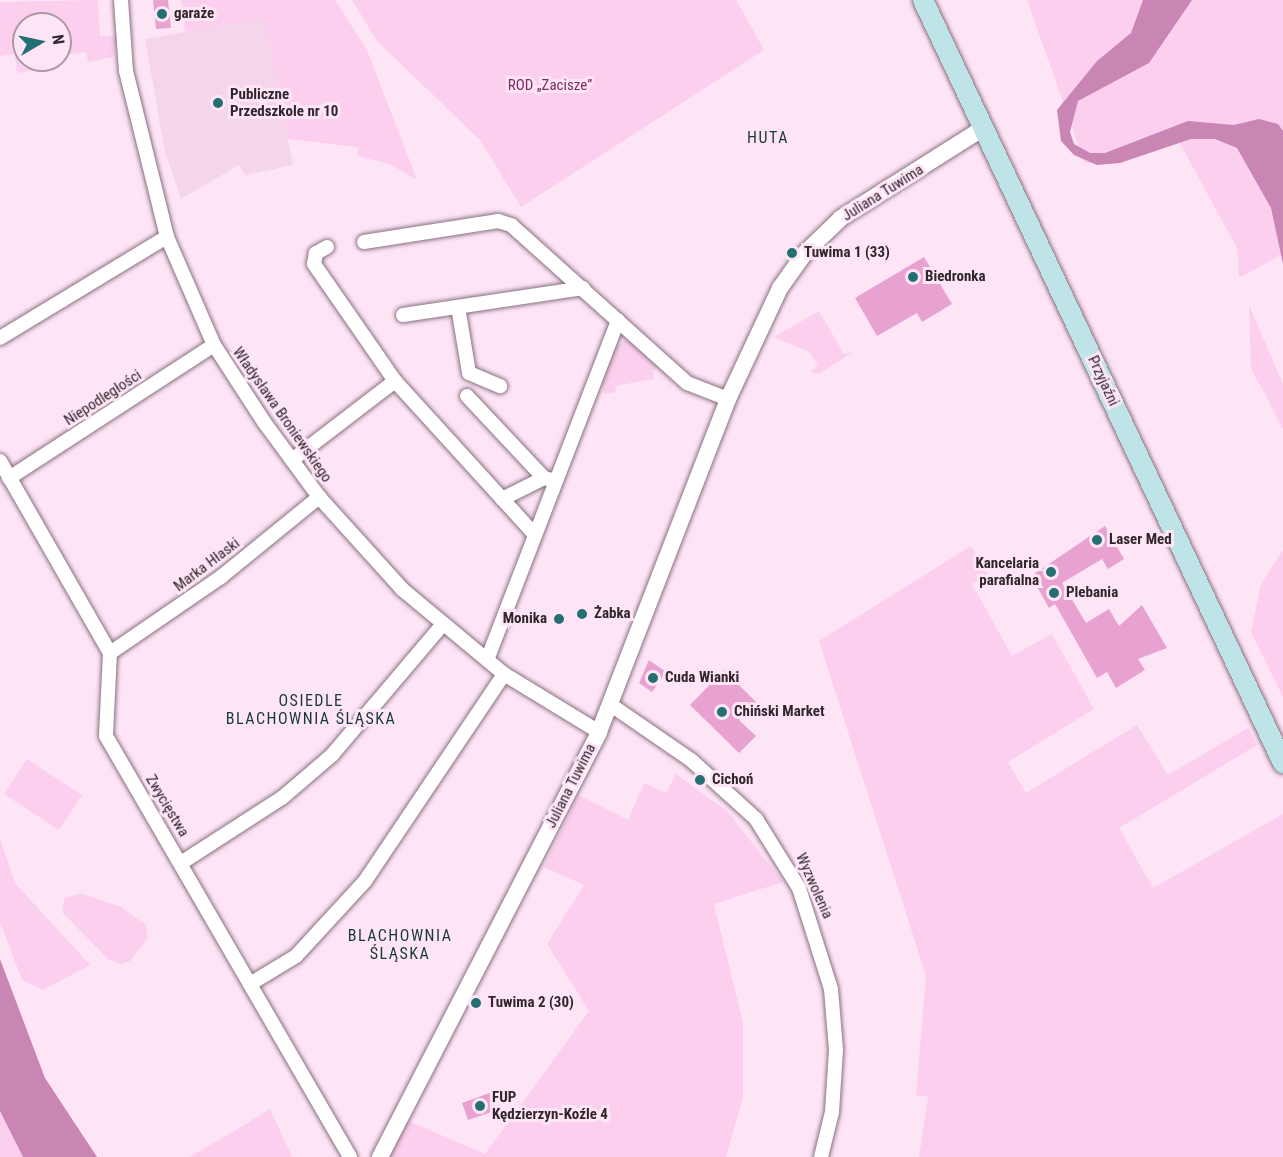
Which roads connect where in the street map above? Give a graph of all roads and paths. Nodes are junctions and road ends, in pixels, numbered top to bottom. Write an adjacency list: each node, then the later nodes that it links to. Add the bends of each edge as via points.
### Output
1 (121, 0): 4 (street, Władysława Broniewskiego, via 126,71)
2 (923, 0): 3 (main road, Przyjaźni)
3 (985, 127): 16 (street, Juliana Tuwima, via 841,218 805,253 780,288); 30 (main road, Przyjaźni)
4 (167, 237): 11 (street); 12 (street, Władysława Broniewskiego)
5 (364, 242): 7 (street, via 498,221 511,225)
6 (327, 247): 13 (street, via 316,253 314,264)
7 (583, 288): 8 (street); 10 (street)
8 (458, 307): 9 (street); 14 (street, via 469,372)
9 (403, 315)
10 (618, 320): 16 (street, via 687,383); 20 (street)
11 (0, 338)
12 (214, 345): 17 (street, Władysława Broniewskiego); 19 (street, Niepodległości)
13 (395, 381): 17 (street); 22 (street)
14 (500, 386)
15 (467, 396): 20 (street, via 514,438)
16 (728, 399): 28 (street, Juliana Tuwima)
17 (292, 460): 21 (street, Władysława Broniewskiego)
18 (0, 461): 19 (street)
19 (9, 478): 25 (street)
20 (550, 480): 22 (street); 23 (street)
21 (319, 497): 24 (street, Władysława Broniewskiego, via 402,589); 25 (street, Marka Hłaski, via 221,577)
22 (502, 499): 23 (street)
23 (535, 535): 26 (street)
24 (442, 624): 26 (street, Władysława Broniewskiego); 31 (street, via 332,755 283,797)
25 (110, 653): 31 (street, Zwycięstwa, via 106,736)
26 (487, 660): 27 (street, Władysława Broniewskiego)
27 (504, 674): 29 (street, Władysława Broniewskiego); 32 (street, via 365,881 296,956)
28 (611, 705): 29 (street, Juliana Tuwima); 35 (street, Wyzwolenia, via 691,760 756,819 799,888 818,938 831,989 832,1112)
29 (599, 732): 34 (street, Juliana Tuwima)
30 (1283, 763)
31 (181, 863): 32 (street, Zwycięstwa)
32 (250, 984): 33 (street, Zwycięstwa)
33 (350, 1157)
34 (380, 1157)
35 (821, 1157)

